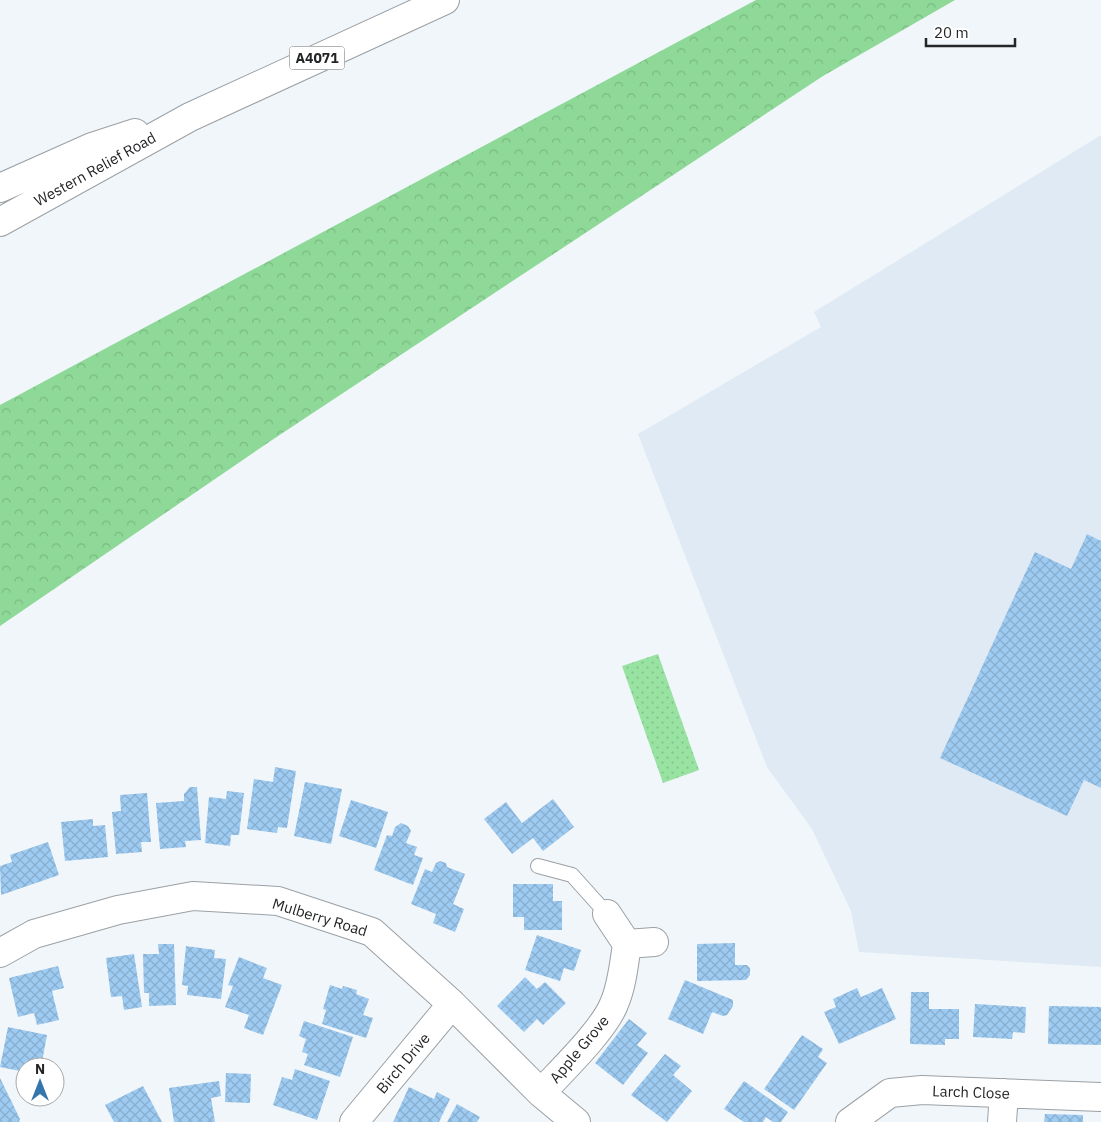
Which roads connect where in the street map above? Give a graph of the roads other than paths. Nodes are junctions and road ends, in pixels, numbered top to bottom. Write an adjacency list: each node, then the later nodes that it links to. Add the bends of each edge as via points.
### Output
1 (445, 0): 2 (main road, Western Relief Road / A4071)
2 (190, 117): 3 (main road, Western Relief Road / A4071, via 92,146); 4 (main road, Western Relief Road / A4071)
3 (0, 188)
4 (0, 222)
5 (538, 866): 6 (lane, via 572,875)
6 (606, 914): 8 (main road)
7 (654, 942): 8 (main road)
8 (627, 944): 11 (main road, Apple Grove, via 614,1006 605,1021)
9 (0, 953): 10 (main road, Mulberry Road, via 34,934 118,910 193,896 278,901 372,932)
10 (452, 1004): 11 (main road, Mulberry Road); 14 (main road, Birch Drive)
11 (541, 1093): 15 (main road, Mulberry Road)
12 (1004, 1093): 13 (main road, Larch Close); 16 (main road, Larch Close, via 922,1090 890,1093); 17 (main road)
13 (1101, 1097)
14 (354, 1122)
15 (576, 1122)
16 (850, 1122)
17 (1002, 1122)

